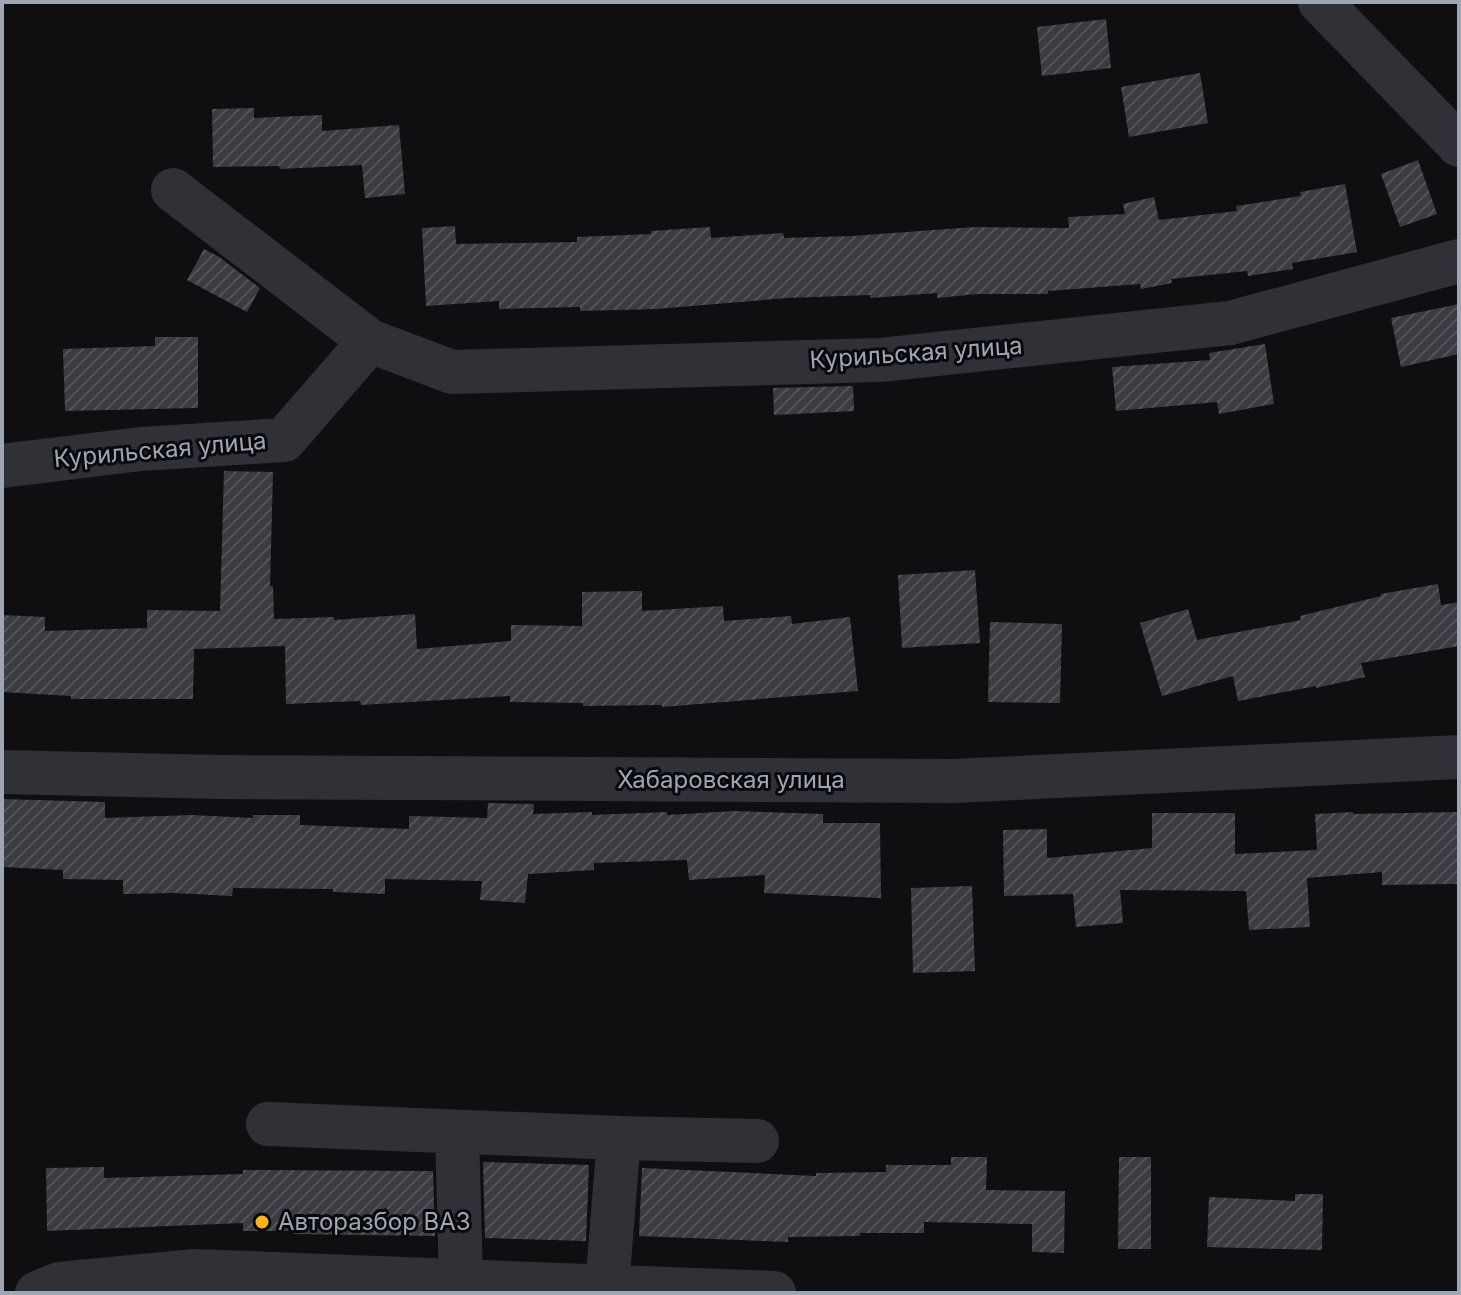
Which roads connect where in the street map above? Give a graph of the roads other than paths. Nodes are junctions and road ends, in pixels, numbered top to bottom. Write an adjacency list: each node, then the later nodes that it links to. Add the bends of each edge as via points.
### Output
1 (1320, 2): 2 (street)
2 (1459, 145)
3 (173, 190): 5 (street, Курильская улица)
4 (1459, 261): 5 (street, Курильская улица, via 1230,323 880,360 452,372)
5 (370, 341): 6 (street, Курильская улица, via 284,440 141,449)
6 (2, 466)
7 (1459, 757): 8 (street, Хабаровская улица, via 953,781)
8 (2, 772)
9 (268, 1124): 10 (street)
10 (457, 1132): 11 (street); 13 (street)
11 (619, 1138): 12 (street); 14 (street)
12 (757, 1141)
13 (461, 1281): 14 (street); 15 (street, via 195,1271 59,1284)
14 (607, 1287): 16 (street)
15 (37, 1293)
16 (774, 1293)

